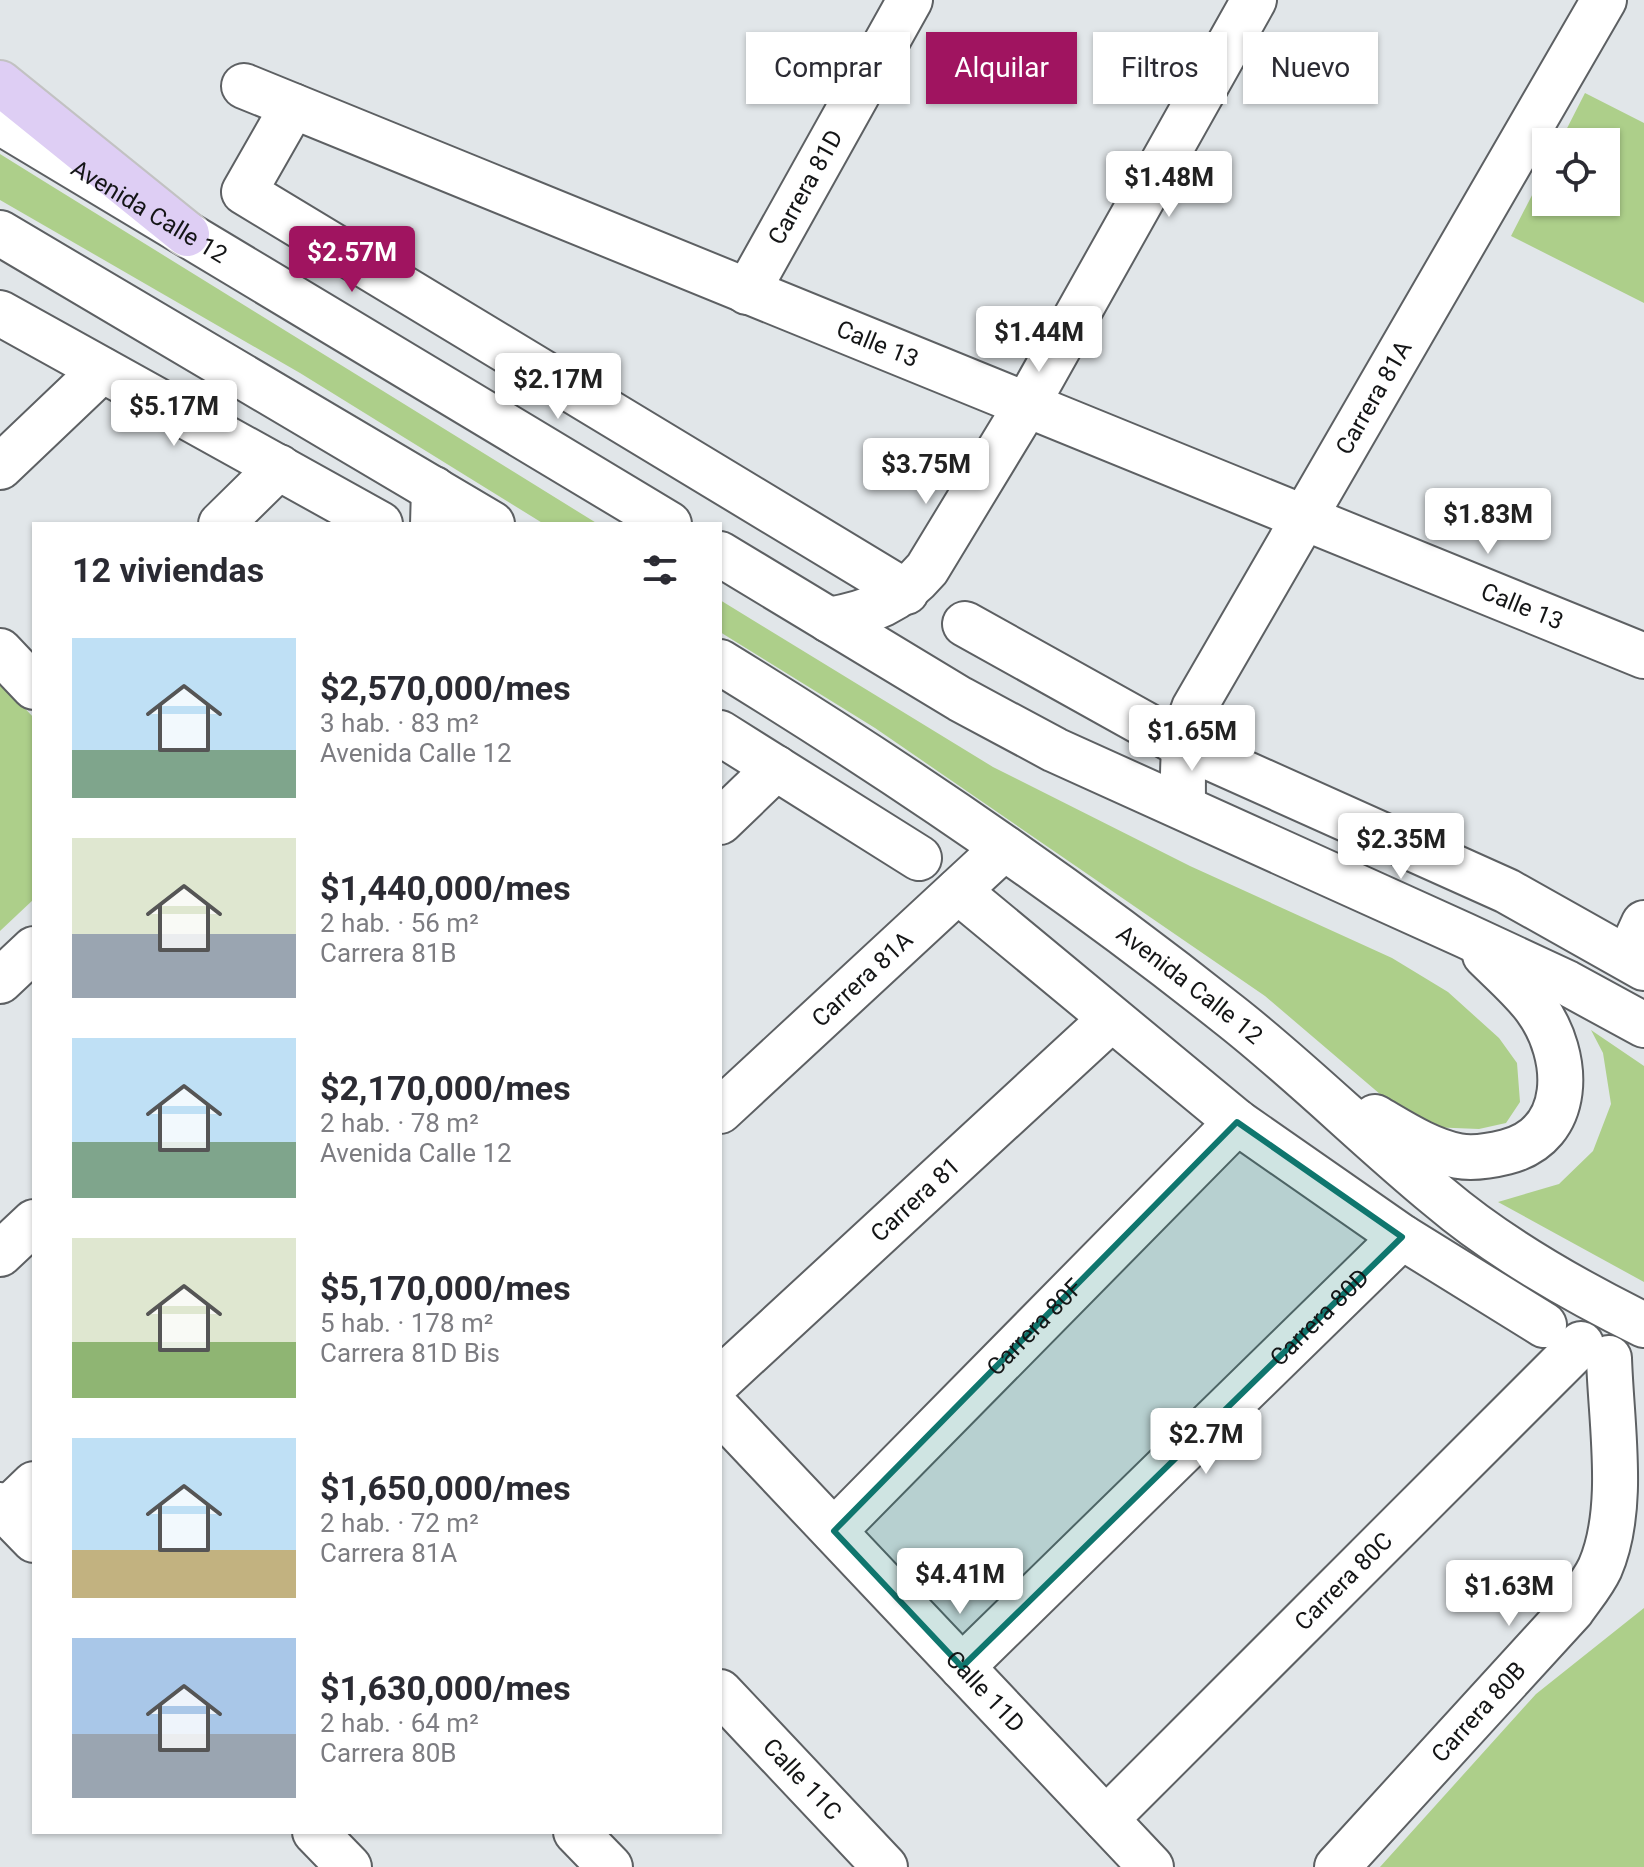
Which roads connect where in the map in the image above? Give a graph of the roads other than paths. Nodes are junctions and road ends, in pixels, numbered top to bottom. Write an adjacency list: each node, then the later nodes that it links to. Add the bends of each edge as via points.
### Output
1 (910, 0): 10 (street, Carrera 81D)
2 (1254, 0): 13 (street)
3 (1604, 0): 17 (street, Carrera 81A)
4 (0, 83): 9 (main road)
5 (244, 86): 6 (street, Calle 13)
6 (293, 106): 10 (street, Calle 13); 23 (street, via 244,192)
7 (0, 122): 9 (street, Avenida Calle 12)
8 (0, 233): 16 (street)
9 (187, 234): 21 (street, Avenida Calle 12)
10 (747, 292): 13 (street, Calle 13)
11 (0, 313): 12 (street)
12 (102, 370): 14 (street); 15 (street)
13 (1026, 406): 17 (street, Calle 13); 23 (street, via 927,569)
14 (0, 467)
15 (279, 467): 18 (street); 19 (street)
16 (433, 506): 20 (street)
17 (1306, 519): 27 (street, Calle 13); 31 (street, Carrera 81A, via 1194,708)
18 (223, 522)
19 (376, 522)
20 (485, 522)
21 (666, 522)
22 (722, 555): 24 (street)
23 (906, 592): 24 (street, via 861,615)
24 (829, 620): 33 (street, via 1014,729)
25 (965, 624): 31 (street)
26 (0, 651): 29 (street)
27 (1644, 656)
28 (722, 663): 35 (street, Avenida Calle 12)
29 (32, 685)
30 (722, 734): 32 (street)
31 (1184, 746): 33 (street, Carrera 81A); 39 (street)
32 (776, 768): 34 (street); 36 (street)
33 (1183, 806): 38 (street)
34 (722, 820)
35 (1004, 848): 37 (street, Carrera 81A); 44 (street, Avenida Calle 12, via 1168,967)
36 (919, 858)
37 (958, 891): 42 (street); 45 (street, Carrera 81A)
38 (1464, 935): 43 (street); 44 (street, via 1536,1008 1559,1054 1563,1086 1553,1121 1540,1135 1515,1150 1485,1158 1458,1156 1422,1144)
39 (1639, 950)
40 (32, 951): 41 (street)
41 (0, 981)
42 (1110, 1020): 46 (street); 52 (street, Carrera 81)
43 (1644, 1025)
44 (1290, 1067): 50 (street, Avenida Calle 12, via 1440,1199 1512,1250)
45 (722, 1109)
46 (1237, 1122): 48 (street); 54 (street, Carrera 80F)
47 (32, 1224): 49 (street)
48 (1402, 1237): 51 (street); 55 (street, Carrera 80D)
49 (0, 1254)
50 (1644, 1325)
51 (1578, 1343): 57 (street, Carrera 80C); 64 (street, Carrera 80B, via 1617,1493 1599,1571 1572,1610)
52 (722, 1378)
53 (722, 1413): 54 (street, Calle 11D)
54 (834, 1531): 55 (street, Calle 11D)
55 (962, 1667): 57 (street, Calle 11D)
56 (722, 1694): 62 (street, Calle 11C)
57 (1106, 1819): 63 (street, Calle 11D)
58 (317, 1834): 60 (street)
59 (578, 1834): 61 (street)
60 (349, 1867)
61 (610, 1867)
62 (885, 1867)
63 (1151, 1867)
64 (1337, 1867)

